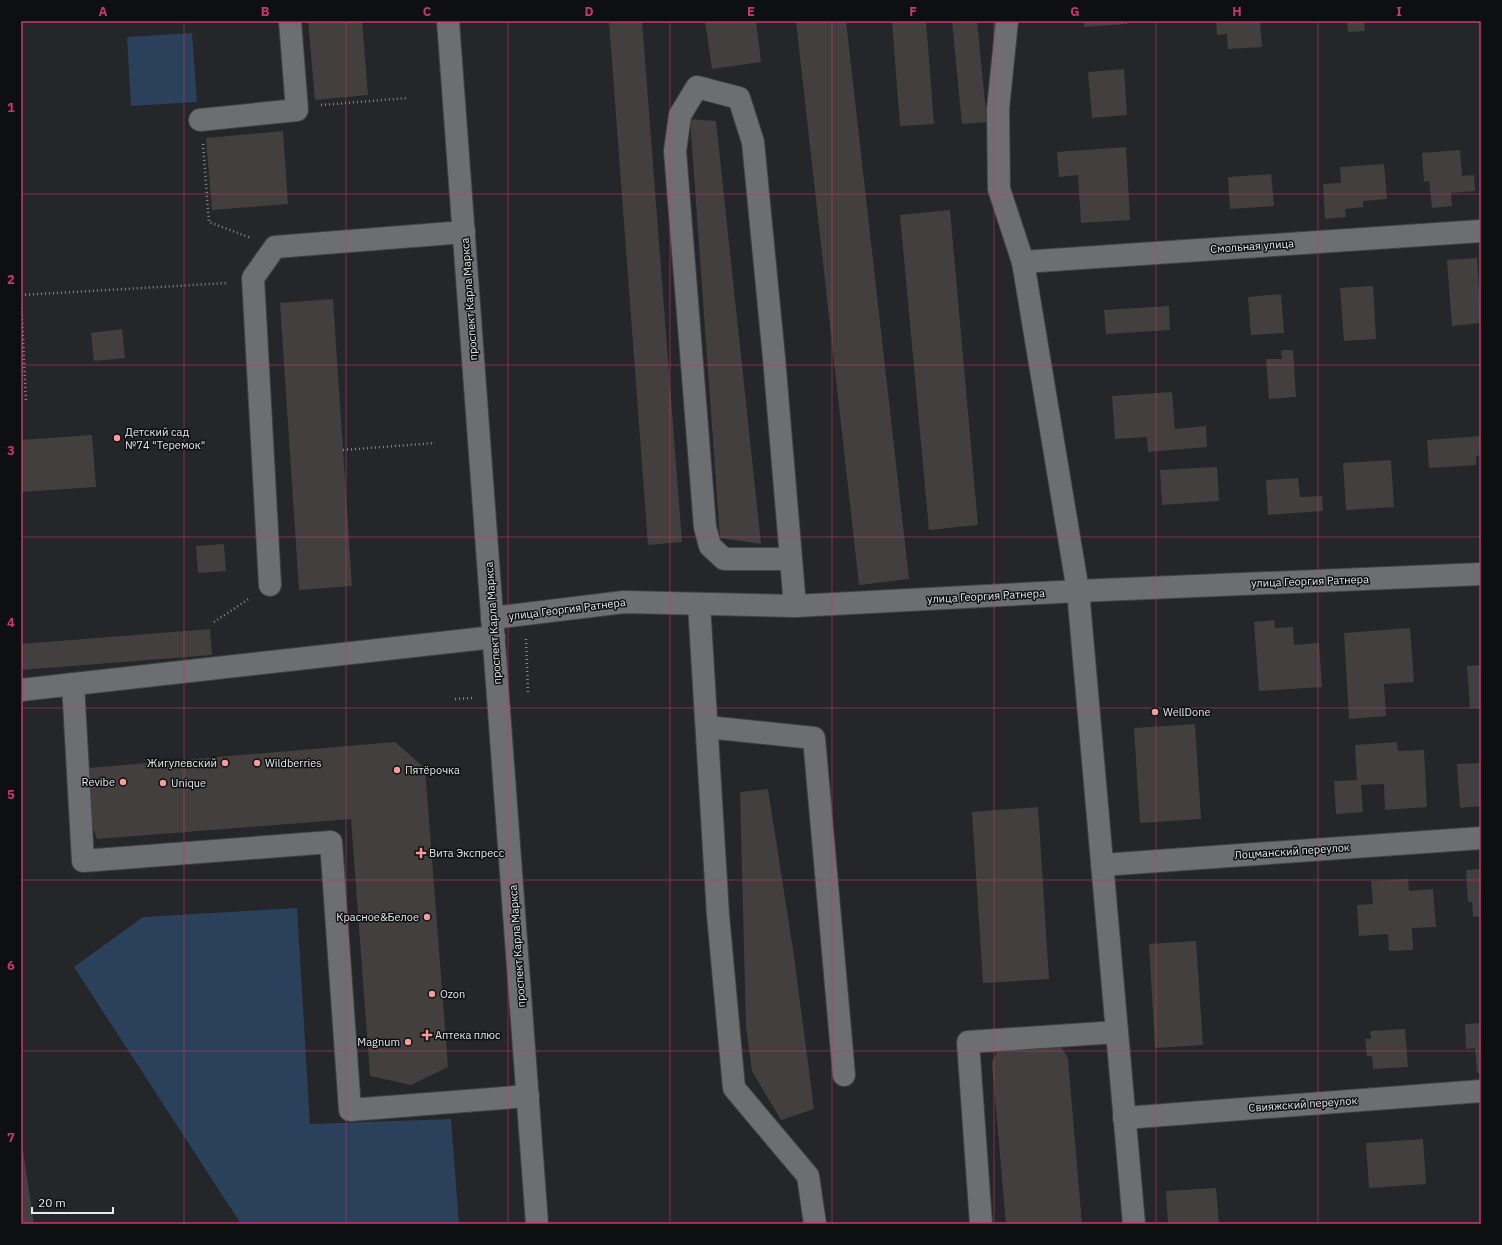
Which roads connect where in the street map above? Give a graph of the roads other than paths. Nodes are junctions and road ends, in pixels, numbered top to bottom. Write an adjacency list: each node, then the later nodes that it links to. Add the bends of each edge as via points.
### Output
1 (290, 21): 4 (street, via 297,110)
2 (448, 21): 6 (street, проспект Карла Маркса)
3 (1007, 21): 7 (street, via 998,109 999,188)
4 (201, 120)
5 (1481, 231): 7 (street, Смольная улица)
6 (464, 232): 10 (street, via 274,247 254,278); 14 (street, проспект Карла Маркса)
7 (1023, 262): 11 (street)
8 (792, 559): 8 (street, via 753,142 739,98 697,87 680,115 675,151 705,527 710,546 724,560); 13 (street)
9 (1481, 574): 11 (street, улица Георгия Ратнера)
10 (270, 585)
11 (1078, 591): 13 (street, улица Георгия Ратнера); 19 (street)
12 (699, 604): 13 (street, улица Георгия Ратнера); 14 (street, улица Георгия Ратнера, via 624,602 525,614); 17 (street)
13 (795, 606)
14 (493, 628): 15 (street, улица Георгия Ратнера); 23 (street, проспект Карла Маркса)
15 (73, 684): 16 (street, улица Георгия Ратнера); 23 (street, via 83,861 331,842 350,1110)
16 (21, 690)
17 (707, 727): 21 (street, via 814,738); 26 (street, via 718,915 734,1088 808,1176)
18 (1481, 838): 19 (street, Лоцманский переулок)
19 (1102, 865): 20 (street)
20 (1117, 1032): 24 (street); 27 (street, via 968,1042)
21 (844, 1075)
22 (1481, 1091): 24 (street, Свияжский переулок)
23 (528, 1096): 25 (street, проспект Карла Маркса)
24 (1124, 1118): 28 (street)
25 (538, 1224)
26 (815, 1224)
27 (981, 1224)
28 (1134, 1224)

